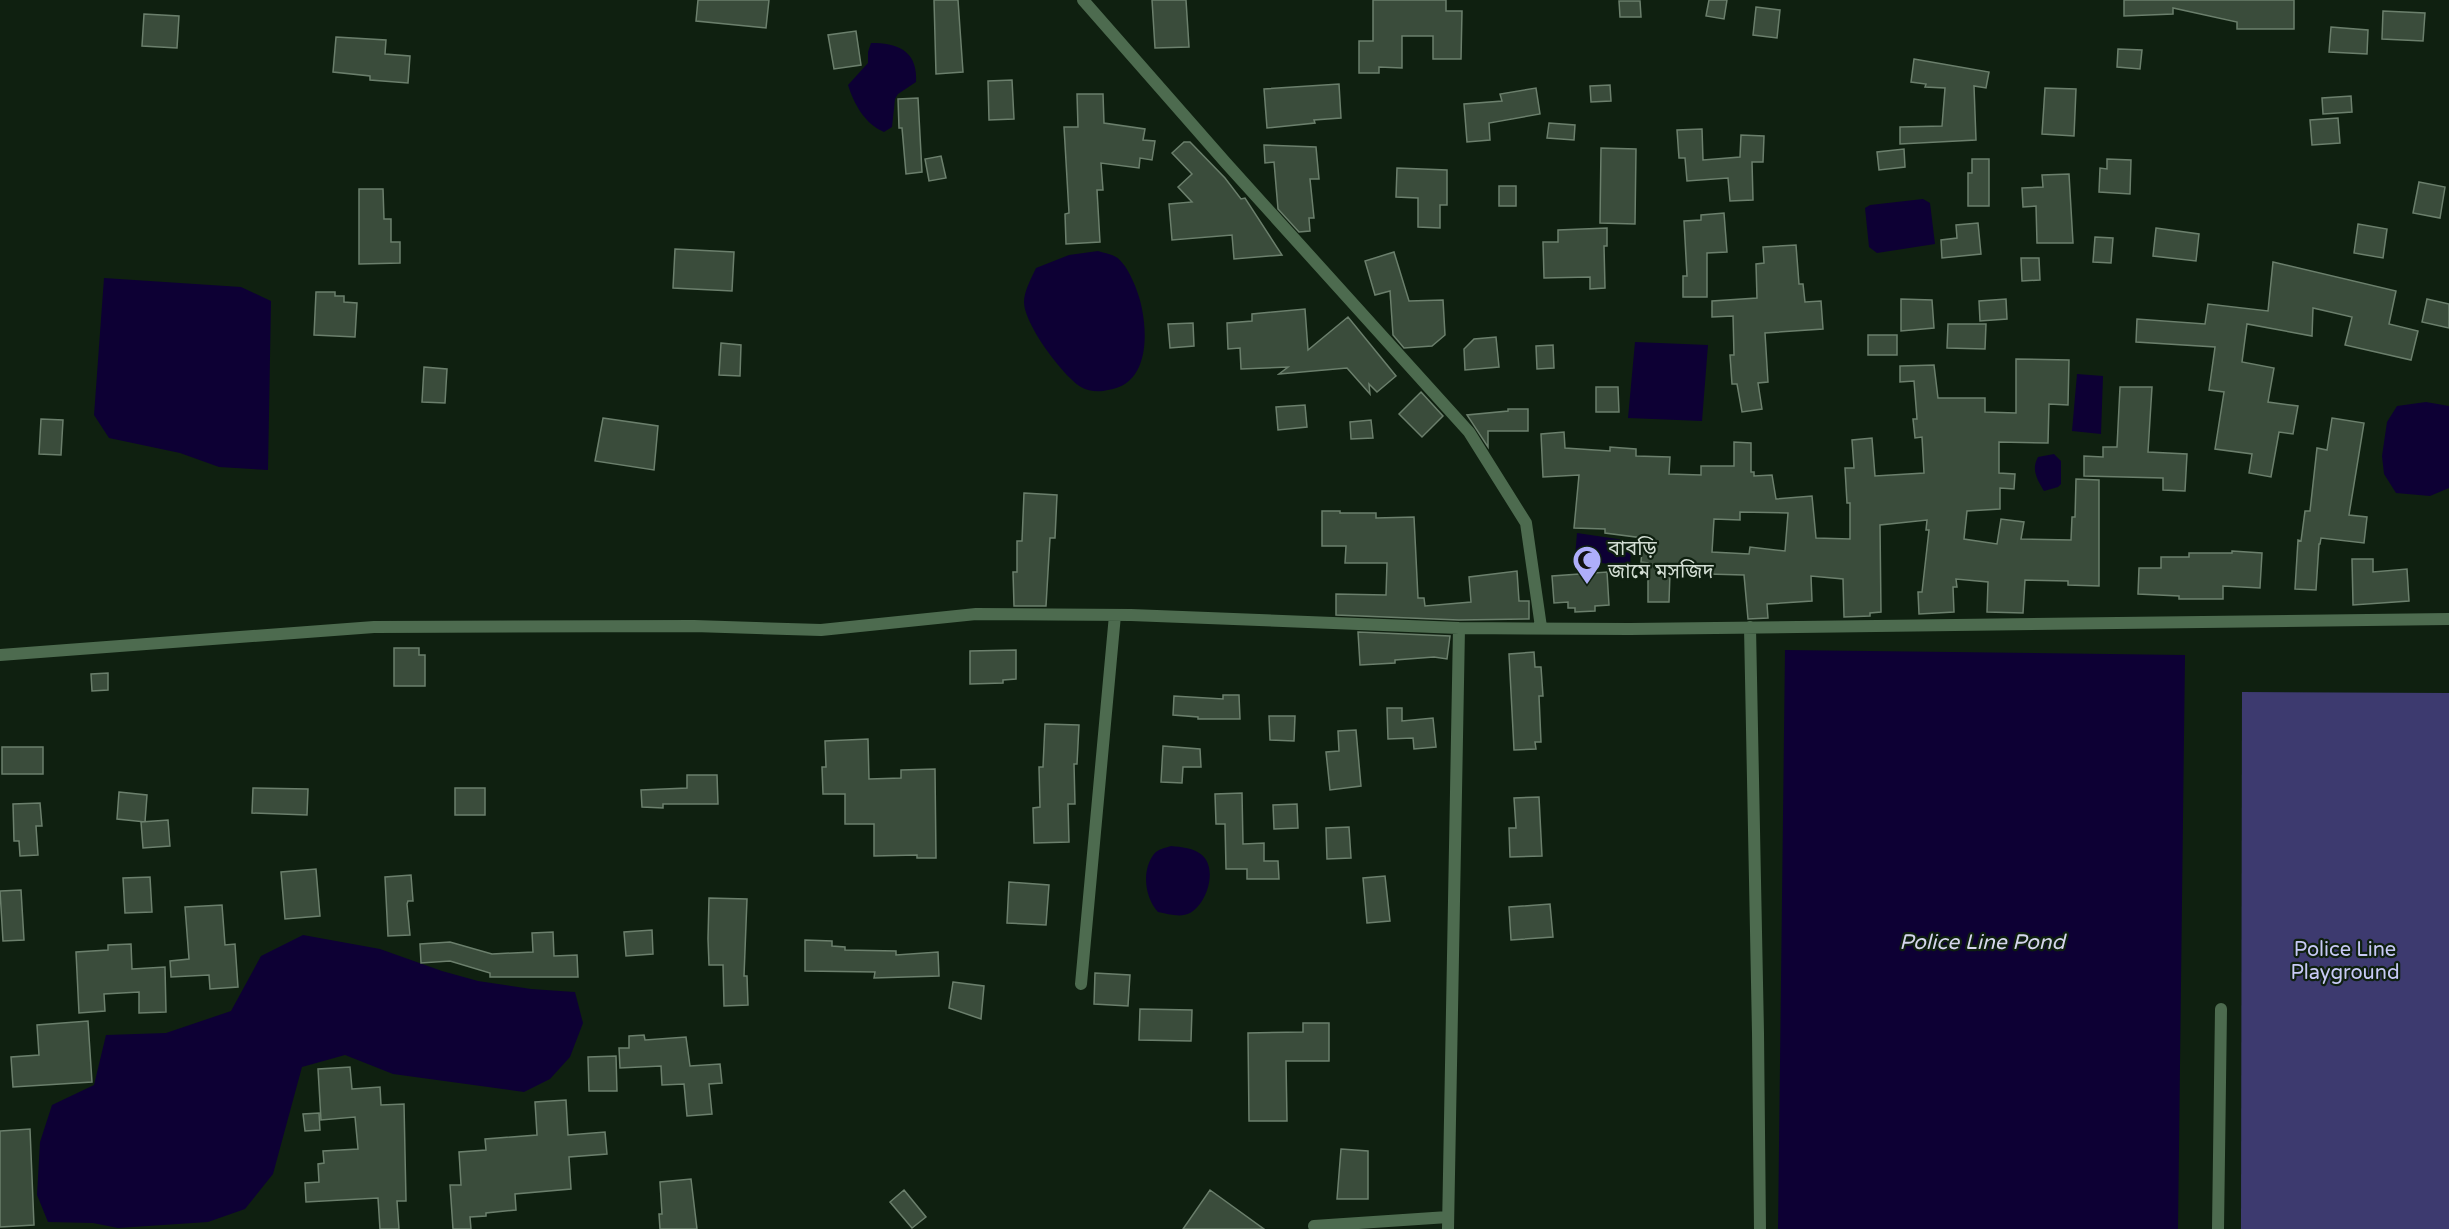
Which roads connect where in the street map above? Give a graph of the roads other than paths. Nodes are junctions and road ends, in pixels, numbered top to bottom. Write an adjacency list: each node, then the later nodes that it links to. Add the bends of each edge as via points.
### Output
1 (1083, 0): 4 (street, via 1469,432 1526,524)
2 (1115, 615): 6 (street); 7 (street, via 976,615 821,630 694,626 374,627); 8 (street)
3 (2449, 619): 5 (street)
4 (1541, 627): 5 (street); 6 (street)
5 (1750, 627): 12 (street)
6 (1459, 628): 10 (street)
7 (0, 655)
8 (1082, 984)
9 (2221, 1009): 13 (street)
10 (1448, 1223): 11 (street)
11 (1314, 1226)
12 (1760, 1229)
13 (2218, 1229)

